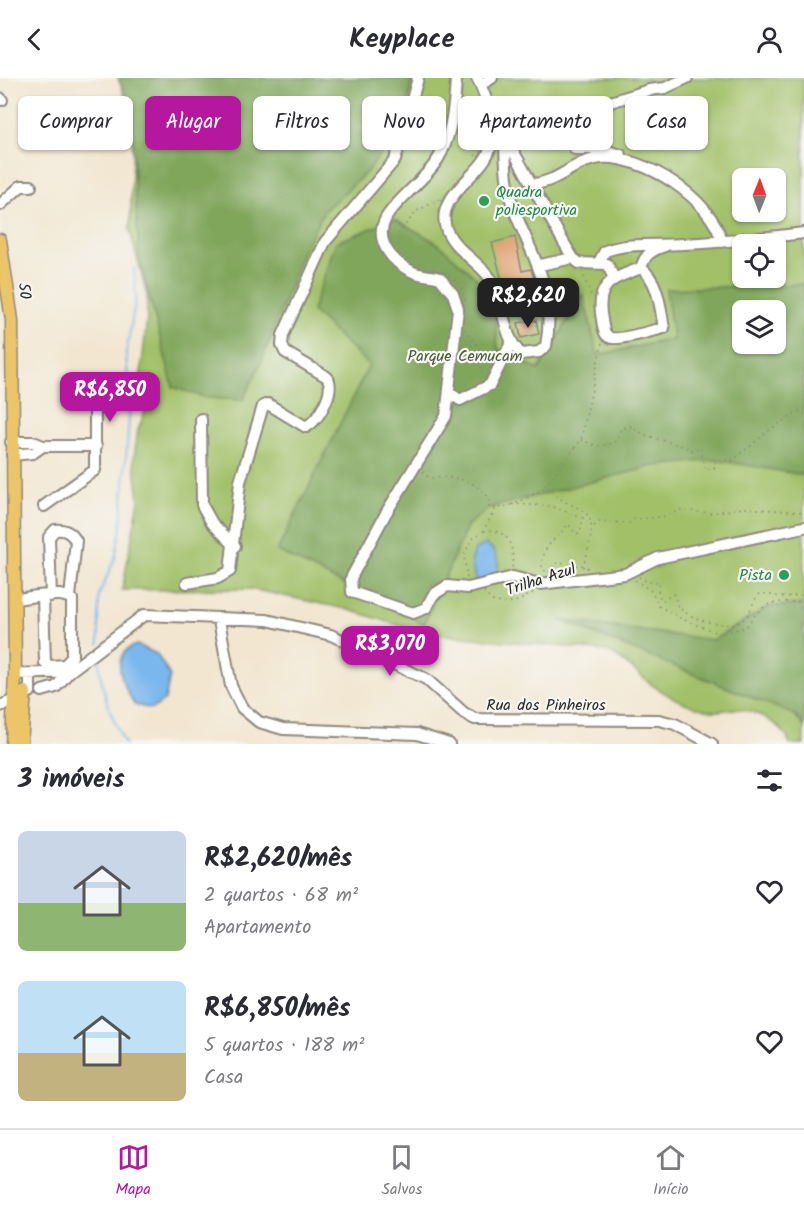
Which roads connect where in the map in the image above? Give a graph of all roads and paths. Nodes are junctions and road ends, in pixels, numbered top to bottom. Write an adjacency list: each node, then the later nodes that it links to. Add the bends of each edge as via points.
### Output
1 (418, 78): 53 (street, via 395,160 325,242 283,335 285,352 327,377 331,383 329,394 306,427 268,404 263,406 240,482)
2 (456, 78): 36 (street, via 449,131 438,160 387,217 381,230 382,243 401,266 440,278 453,294 458,309)
3 (492, 78): 5 (street)
4 (687, 78): 7 (street)
5 (479, 81): 6 (street)
6 (485, 96)
7 (613, 102)
8 (479, 150): 13 (path)
9 (489, 150): 34 (street, via 486,159 450,200 443,216 447,232 459,248 491,280)
10 (505, 150): 25 (street, via 516,216)
11 (514, 150): 14 (street)
12 (604, 150): 18 (street, via 677,179 700,198)
13 (473, 159)
14 (534, 184): 18 (street, via 549,183 578,163 617,159 676,183); 23 (street, via 544,210)
15 (31, 186): 17 (street, via 21,186)
16 (444, 196): 27 (path, via 417,211 399,234 399,246 411,260)
17 (0, 205)
18 (711, 215): 21 (street)
19 (804, 233): 21 (street)
20 (0, 240): 41 (main road, 50, via 12,320)
21 (722, 242): 22 (street)
22 (668, 245): 24 (street, via 648,242 619,246 604,251); 26 (street, via 652,250)
23 (576, 261): 24 (street); 25 (street); 30 (path)
24 (599, 262): 29 (street, via 610,266)
25 (540, 265): 34 (street, via 548,307 546,346 539,352 521,354)
26 (641, 268): 29 (street); 29 (street, via 649,273 654,284 664,328 609,338 600,297)
27 (440, 269)
28 (445, 272): 31 (path, via 460,285)
29 (614, 278)
30 (594, 305)
31 (467, 307)
32 (464, 327): 35 (path, via 488,360 480,369)
33 (600, 335): 40 (path, via 602,344)
34 (511, 344): 35 (street)
35 (491, 380): 36 (street, via 486,388 460,400)
36 (450, 393): 58 (street, via 446,416 351,578 352,592 413,613 426,608 433,595 447,586)
37 (95, 401): 42 (street)
38 (804, 408): 40 (path, via 760,435 735,460 716,460 714,468 706,470 700,447 693,451 642,435 630,426 621,429 615,443 597,446)
39 (201, 419): 53 (street, via 201,505 212,524)
40 (581, 440): 46 (path)
41 (11, 442): 43 (street, via 33,442); 44 (main road, 50)
42 (96, 446): 43 (street); 47 (street, via 94,472)
43 (43, 447): 44 (street, via 33,453)
44 (12, 455): 62 (main road, 50)
45 (423, 465): 48 (path, via 423,474 428,478 443,476 468,481 489,498 489,507)
46 (545, 486): 48 (path, via 531,496); 50 (path, via 560,501 582,509)
47 (44, 506)
48 (496, 508): 52 (path)
49 (804, 512): 50 (path, via 744,508 710,513 681,510 662,517 628,523 599,522)
50 (592, 526): 55 (path)
51 (804, 527): 55 (street, via 658,558 625,574)
52 (483, 531): 54 (path, via 503,532 510,542); 58 (path, via 471,540 464,556)
53 (234, 546): 57 (street, via 226,575)
54 (513, 577): 55 (street, via 540,584); 58 (street)
55 (580, 577)
56 (633, 579): 63 (path, via 651,591 659,606 720,634 746,627 765,604)
57 (187, 583)
58 (473, 587): 59 (path, Trilha Azul, via 492,602 507,604 523,600)
59 (533, 592)
60 (47, 596): 61 (street); 61 (street, via 49,537 55,530 62,530 76,541); 61 (street, via 45,663 50,666 65,665 71,660 74,604); 62 (street)
61 (70, 597)
62 (14, 598): 66 (main road, 50)
63 (804, 602)
64 (219, 620): 65 (street, Rua dos Pinheiros, via 144,615); 72 (street, via 231,687 242,708 259,722 283,729 417,734); 73 (street, Rua dos Pinheiros, via 267,620 338,638 426,679 475,719 659,720)
65 (69, 672): 67 (street); 68 (street, Rua dos Pinheiros, via 56,687)
66 (15, 674): 67 (street); 68 (main road, 50)
67 (30, 674): 68 (street)
68 (27, 693): 69 (street, Rua dos Pinheiros); 70 (main road, 50); 71 (main road)
69 (0, 706)
70 (12, 744)
71 (21, 744)
72 (449, 744)
73 (712, 744)

